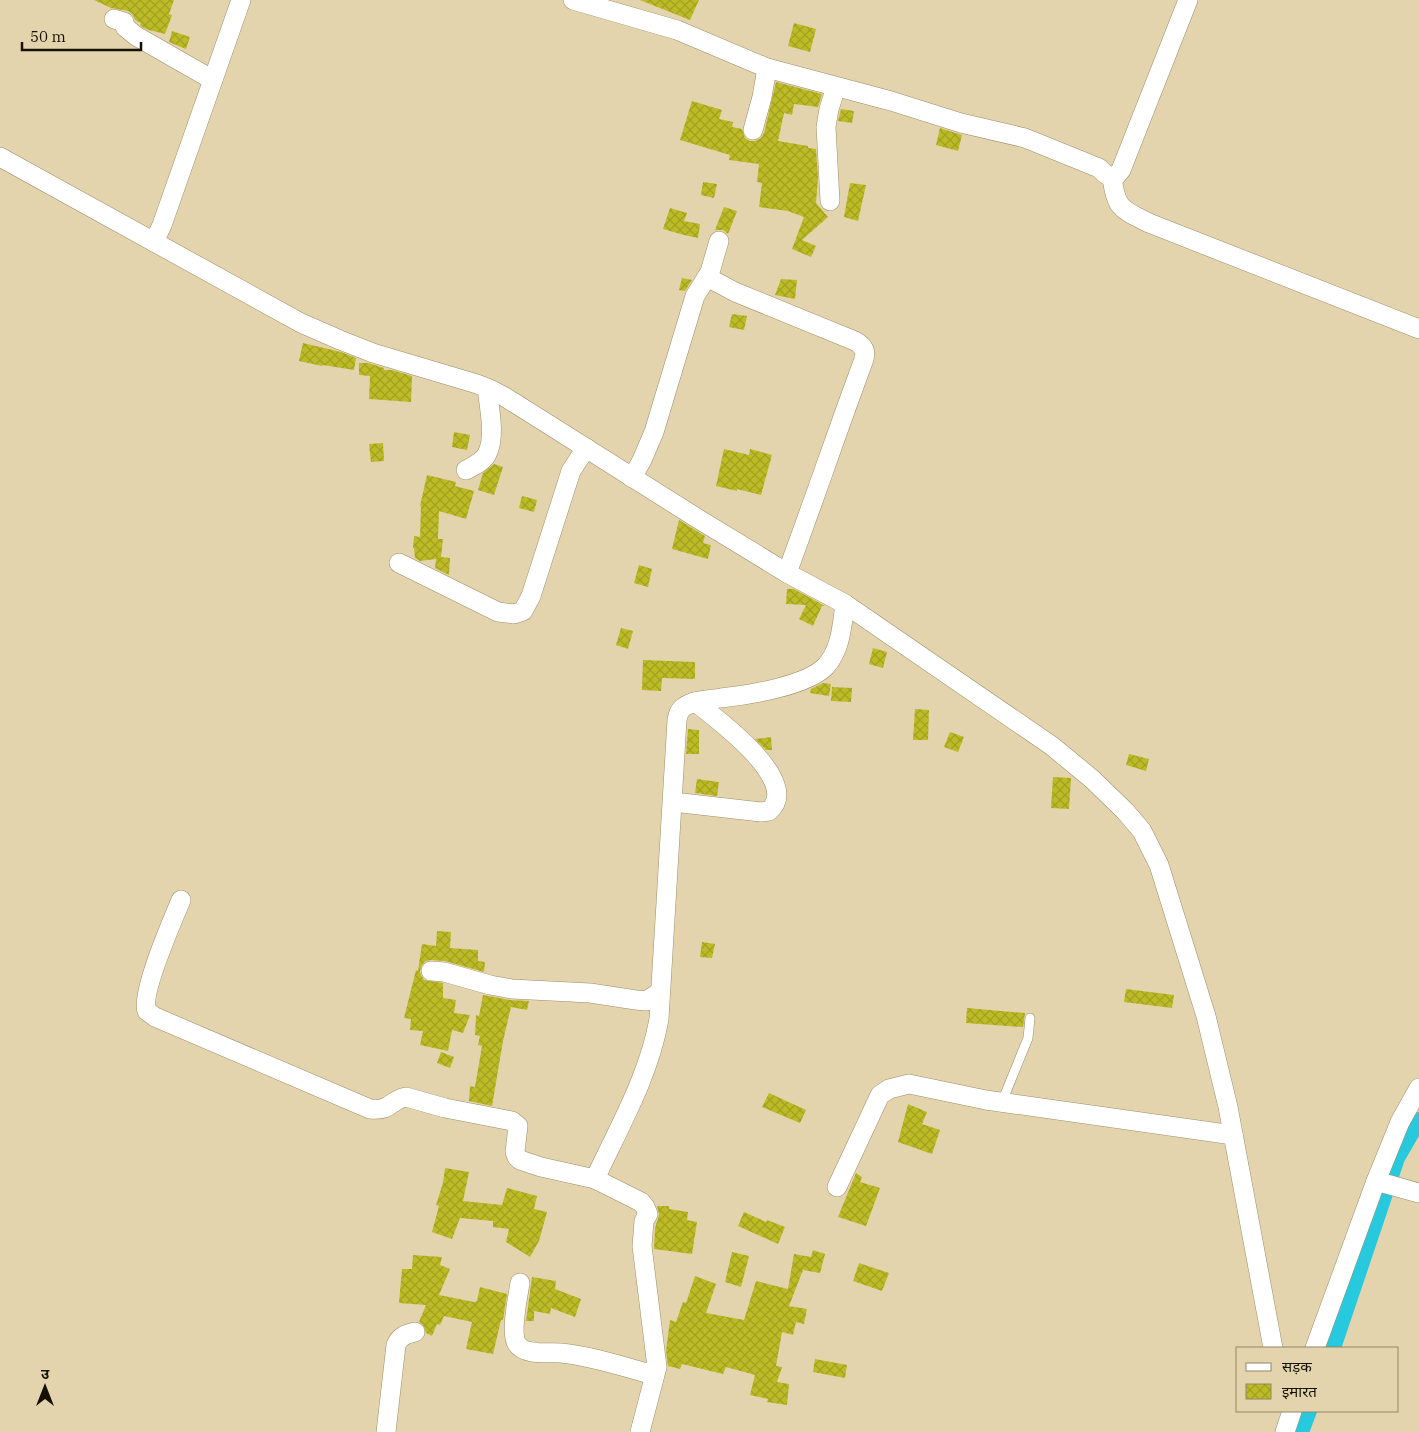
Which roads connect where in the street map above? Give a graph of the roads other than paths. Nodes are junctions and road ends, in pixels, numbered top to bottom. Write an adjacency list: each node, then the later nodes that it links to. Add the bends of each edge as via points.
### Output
1 (241, 0): 6 (street)
2 (573, 0): 5 (street, via 677,30)
3 (1188, 0): 10 (street, via 1121,170)
4 (114, 19): 6 (street, via 124,22 125,27 145,42)
5 (767, 68): 7 (street); 8 (street)
6 (213, 80): 12 (street)
7 (836, 86): 10 (street, via 961,123 1025,138); 11 (street, via 826,127)
8 (753, 130)
9 (0, 157): 12 (street)
10 (1112, 176): 15 (street, via 1114,195 1123,210 1140,219)
11 (830, 201)
12 (158, 234): 16 (street, via 301,323 388,358)
13 (719, 241): 14 (street)
14 (707, 277): 19 (street, via 695,296 654,432); 21 (street, via 735,292 855,341 865,352)
15 (1419, 329)
16 (487, 388): 17 (street); 18 (street, via 490,445 480,462)
17 (586, 448): 19 (street); 20 (street, via 570,471 531,596 523,611 514,614 498,612)
18 (466, 470)
19 (636, 470): 21 (street)
20 (400, 563)
21 (788, 573): 22 (street)
22 (845, 604): 23 (street, via 840,639 825,667 789,685); 31 (street, via 1052,746 1105,792 1142,831 1159,865 1206,1016)
23 (695, 702): 24 (street, via 683,707 677,720); 24 (street, via 751,749 767,769 776,785 775,804 769,811 761,812)
24 (673, 802): 27 (street)
25 (181, 900): 32 (street, via 146,1001 148,1011 155,1017 370,1109 387,1108 406,1097 512,1121 518,1129 515,1152 520,1160)
26 (431, 971): 27 (street, via 512,989 590,993 646,1001)
27 (660, 992): 32 (street, via 659,1019 649,1062)
28 (1030, 1018): 30 (lane, via 1028,1038)
29 (1419, 1088): 33 (street, via 1400,1122)
30 (1002, 1102): 31 (street); 34 (street, via 909,1084 888,1088 880,1095)
31 (1233, 1135): 38 (street)
32 (595, 1179): 40 (street, via 641,1202 648,1214 644,1221 642,1246 657,1367)
33 (1386, 1184): 35 (street); 39 (street)
34 (837, 1188)
35 (1419, 1193)
36 (520, 1283): 40 (street, via 515,1329 519,1346)
37 (415, 1332): 41 (street, via 403,1336 396,1345)
38 (1273, 1347)
39 (1315, 1347)
40 (654, 1375): 42 (street)
41 (386, 1432)
42 (640, 1432)

